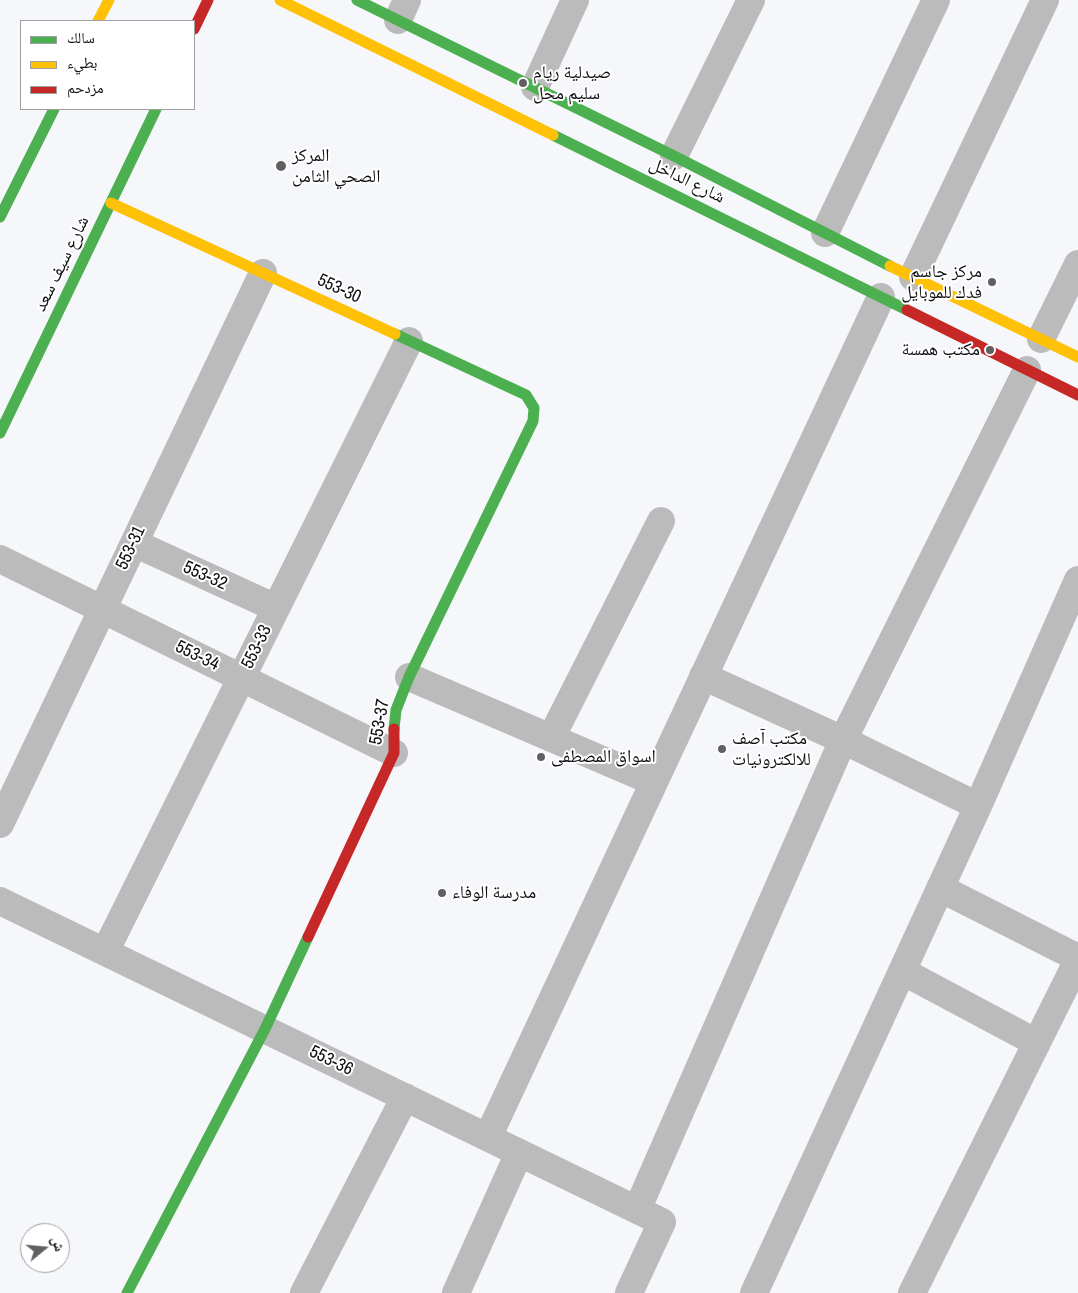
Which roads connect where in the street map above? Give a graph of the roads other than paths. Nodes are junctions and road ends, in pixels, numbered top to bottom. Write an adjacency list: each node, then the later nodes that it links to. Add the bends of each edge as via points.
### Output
1 (109, 0): 10 (street)
2 (208, 0): 11 (street)
3 (280, 0): 22 (street, شارع الداخل)
4 (357, 0): 9 (street, شارع الداخل)
5 (575, 0): 12 (street)
6 (751, 0): 15 (street)
7 (936, 0): 18 (street)
8 (1045, 0): 21 (street)
9 (402, 10): 12 (street, شارع الداخل)
10 (99, 20)
11 (195, 28)
12 (535, 87): 15 (street, شارع الداخل)
13 (54, 110): 17 (street)
14 (156, 110): 16 (street, شارع سيف سعد)
15 (674, 156): 18 (street, شارع الداخل)
16 (111, 203): 20 (street, 553-30); 29 (street, شارع سيف سعد)
17 (0, 217)
18 (825, 233): 21 (street, شارع الداخل)
19 (1078, 264): 23 (street)
20 (262, 273): 24 (street, 553-30); 31 (street, 553-31)
21 (913, 277): 23 (street, شارع الداخل)
22 (881, 297): 26 (street, شارع الداخل); 36 (street)
23 (1041, 339): 25 (street, شارع الداخل)
24 (409, 341): 28 (street, 553-30, via 526,396 534,408); 34 (street, 553-33)
25 (1078, 357)
26 (1027, 370): 27 (street, شارع الداخل); 40 (street)
27 (1078, 395)
28 (533, 421): 37 (street, 553-37)
29 (0, 433)
30 (661, 520): 39 (street)
31 (134, 543): 34 (street, 553-32); 35 (street, 553-31)
32 (0, 559): 35 (street, 553-34)
33 (1078, 580): 43 (street)
34 (276, 608): 38 (street, 553-33)
35 (102, 609): 38 (street, 553-34); 44 (street, 553-31)
36 (703, 676): 40 (street); 42 (street)
37 (410, 677): 39 (street); 41 (street, 553-37, via 396,710)
38 (242, 678): 41 (street, 553-34); 47 (street, 553-33)
39 (551, 738): 42 (street)
40 (843, 740): 43 (street); 55 (street)
41 (394, 753): 50 (street, 553-37)
42 (654, 782): 53 (street)
43 (978, 806): 45 (street)
44 (0, 824)
45 (940, 888): 48 (street); 49 (street)
46 (0, 901): 47 (street, 553-36)
47 (105, 952): 50 (street, 553-36)
48 (1078, 959): 51 (street)
49 (902, 971): 51 (street); 60 (street)
50 (265, 1029): 52 (street, 553-36); 56 (street, 553-37)
51 (1037, 1042): 61 (street)
52 (405, 1097): 53 (street, 553-36); 57 (street)
53 (488, 1137): 54 (street, 553-36)
54 (519, 1153): 55 (street, 553-36); 58 (street)
55 (637, 1210): 59 (street, 553-36, via 662,1222)
56 (127, 1293)
57 (304, 1293)
58 (456, 1293)
59 (628, 1293)
60 (754, 1293)
61 (912, 1293)

